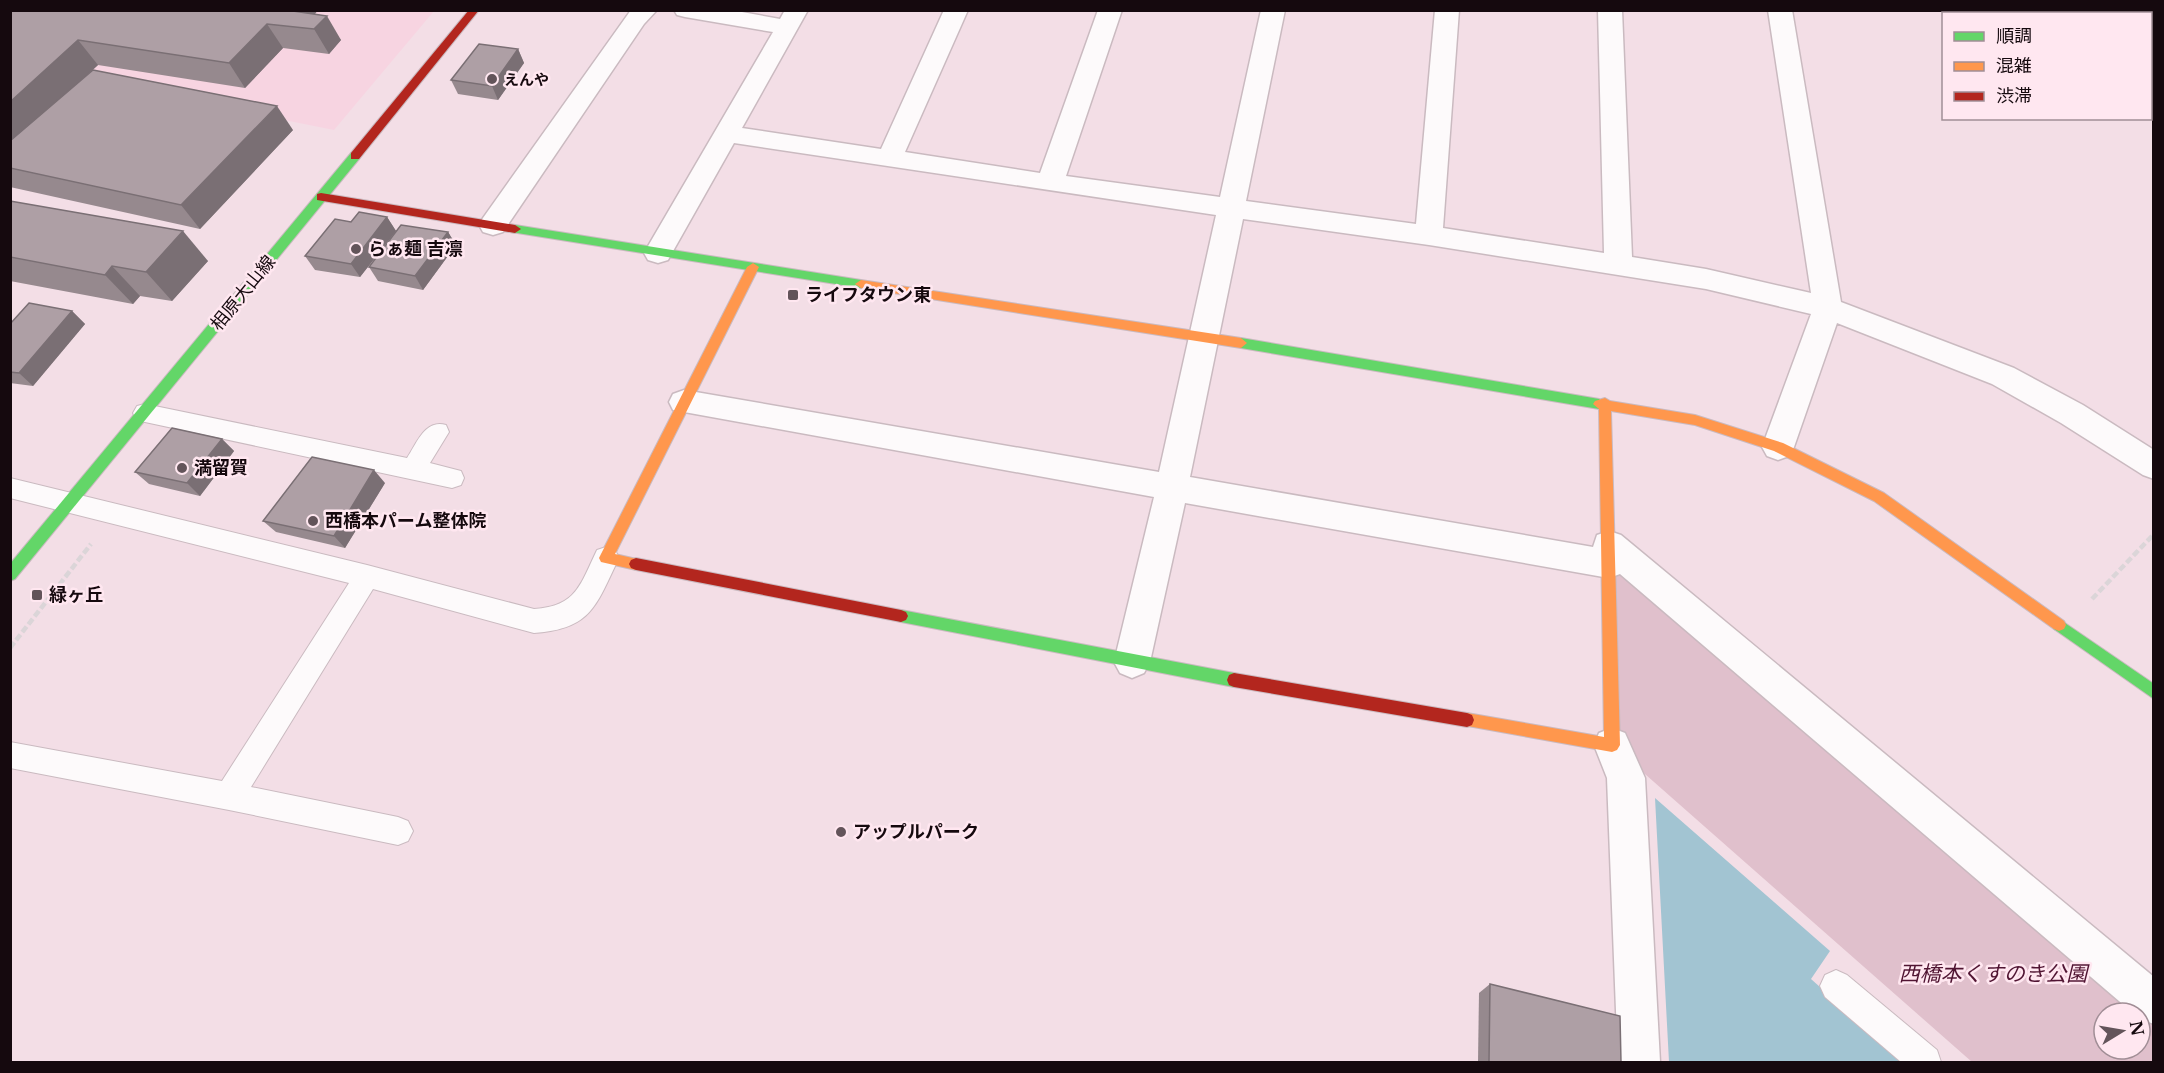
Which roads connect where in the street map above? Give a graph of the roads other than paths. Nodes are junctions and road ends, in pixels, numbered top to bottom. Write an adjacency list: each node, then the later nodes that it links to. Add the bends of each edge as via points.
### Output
1 (475, 10): 14 (street, 相原大山線)
2 (646, 10): 16 (street)
3 (685, 10): 10 (street)
4 (956, 10): 12 (street)
5 (1110, 10): 13 (street)
6 (1274, 10): 15 (street)
7 (1447, 10): 17 (street)
8 (1610, 10): 19 (street)
9 (1780, 10): 21 (street)
10 (792, 19): 11 (street)
11 (728, 134): 12 (street); 18 (street)
12 (889, 159): 13 (street)
13 (1050, 183): 15 (street)
14 (321, 197): 16 (street); 25 (street, 相原大山線)
15 (1232, 208): 17 (street); 22 (street)
16 (493, 225): 18 (street)
17 (1429, 235): 19 (street)
18 (658, 253): 20 (street)
19 (1618, 266): 21 (street, via 1717,282)
20 (753, 267): 22 (street); 23 (street)
21 (1828, 308): 27 (street); 28 (street, via 2003,376)
22 (1204, 337): 24 (street); 32 (street)
23 (684, 402): 32 (street); 35 (street)
24 (1605, 403): 27 (street, via 1695,420); 34 (street)
25 (145, 413): 29 (lane); 33 (street, 相原大山線)
26 (437, 432): 29 (lane)
27 (1778, 447): 39 (street, via 1879,497)
28 (2154, 466)
29 (413, 469): 30 (lane)
30 (452, 478)
31 (10, 488): 33 (lane)
32 (1172, 488): 34 (street); 38 (street)
33 (69, 504): 36 (street, 相原大山線); 37 (lane)
34 (1609, 555): 40 (street); 45 (street)
35 (606, 558): 37 (lane, via 581,608 552,621 534,621); 38 (street)
36 (10, 575)
37 (367, 576): 42 (lane)
38 (1132, 662): 40 (street)
39 (2154, 693)
40 (1612, 745): 46 (street, via 1626,778)
41 (10, 755): 42 (lane)
42 (229, 796): 43 (lane)
43 (398, 831)
44 (1836, 986): 47 (lane)
45 (2154, 1004)
46 (1639, 1062)
47 (1925, 1062)

